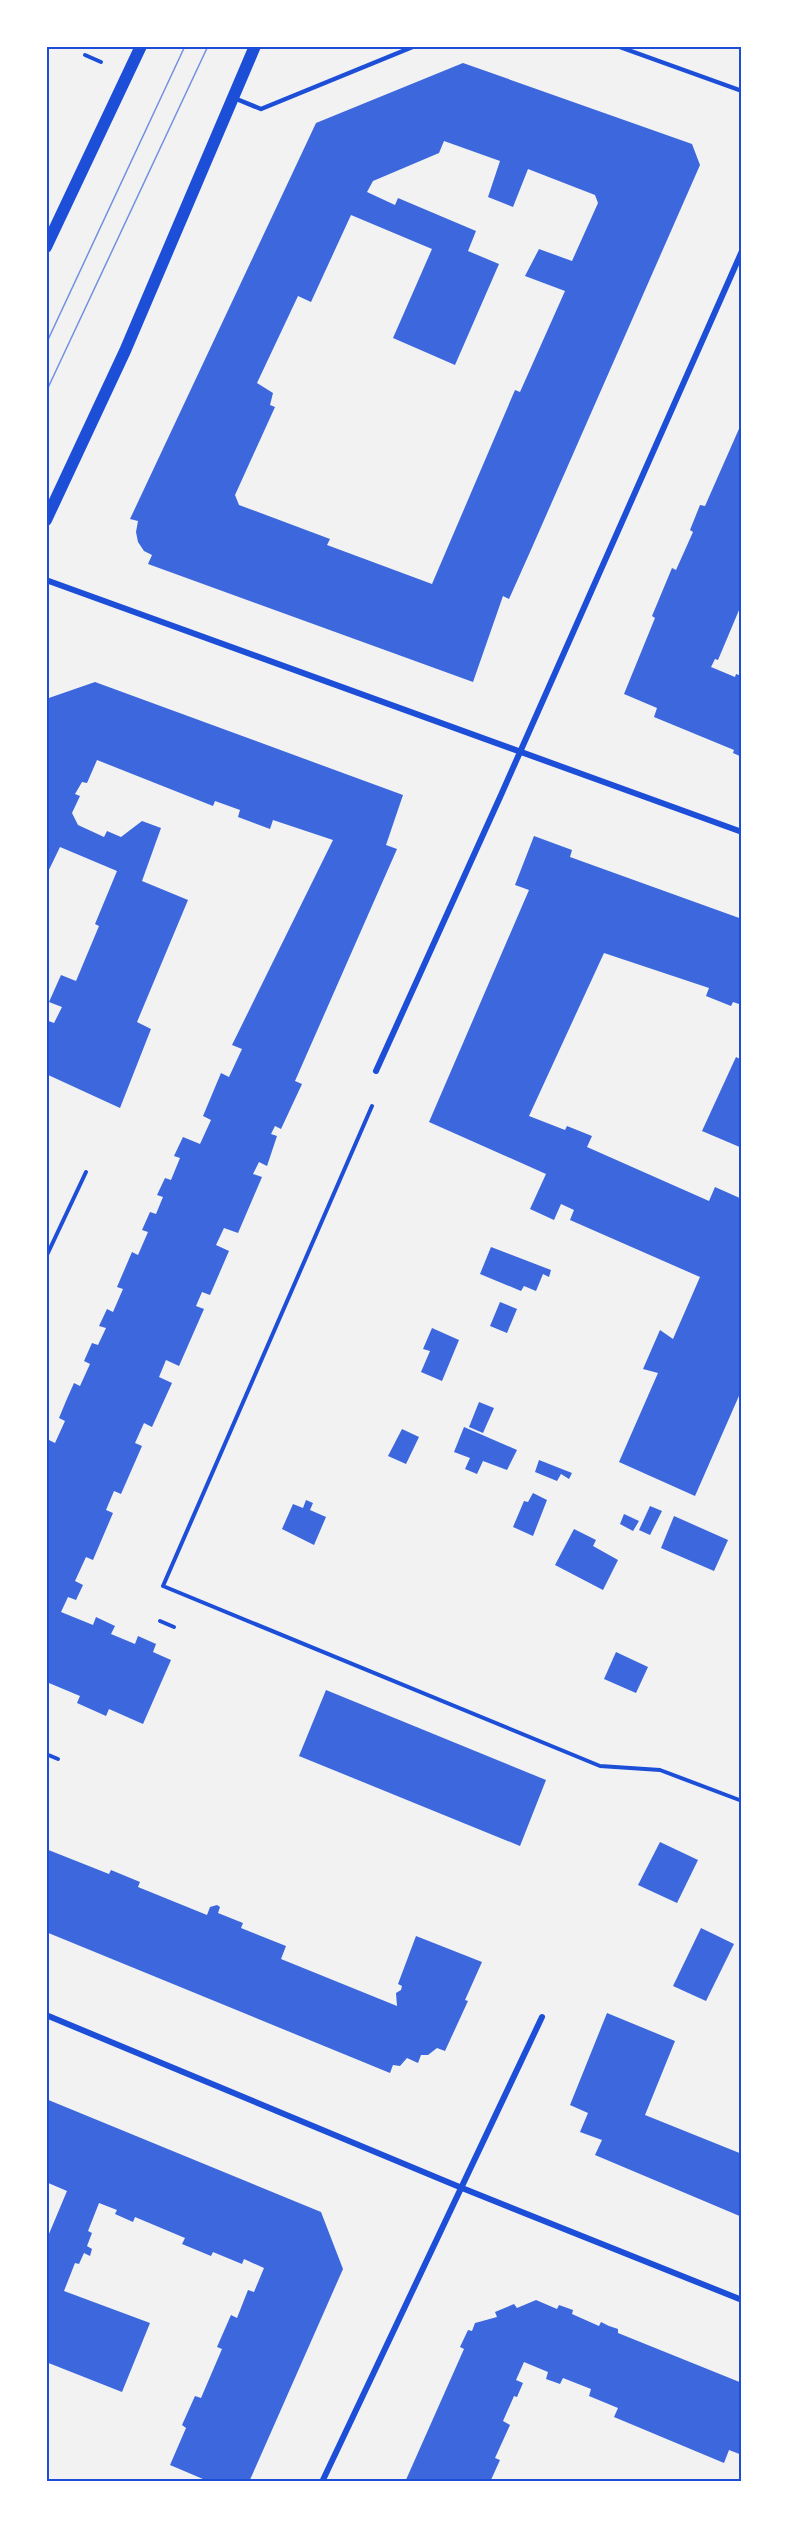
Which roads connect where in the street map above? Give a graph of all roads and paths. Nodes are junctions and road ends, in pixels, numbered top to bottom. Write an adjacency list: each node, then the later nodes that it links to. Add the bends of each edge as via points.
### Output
1 (141, 46): 9 (main road)
2 (255, 46): 8 (main road)
3 (415, 46): 8 (lane, via 261,109)
4 (617, 46): 7 (lane)
5 (85, 55): 6 (path)
6 (101, 62)
7 (741, 91)
8 (232, 98): 11 (main road, via 125,351)
9 (46, 247)
10 (741, 251): 13 (street)
11 (46, 520)
12 (46, 580): 13 (street)
13 (520, 752): 14 (street); 15 (street)
14 (741, 832)
15 (376, 1071)
16 (372, 1106): 23 (path, via 164,1586 600,1766 660,1770)
17 (86, 1172): 18 (path)
18 (46, 1257)
19 (160, 1621): 20 (path)
20 (174, 1627)
21 (46, 1754): 22 (path)
22 (58, 1759)
23 (741, 1801)
24 (46, 2015): 26 (street)
25 (542, 2017): 26 (street)
26 (462, 2188): 27 (street); 28 (street)
27 (741, 2300)
28 (322, 2481)

